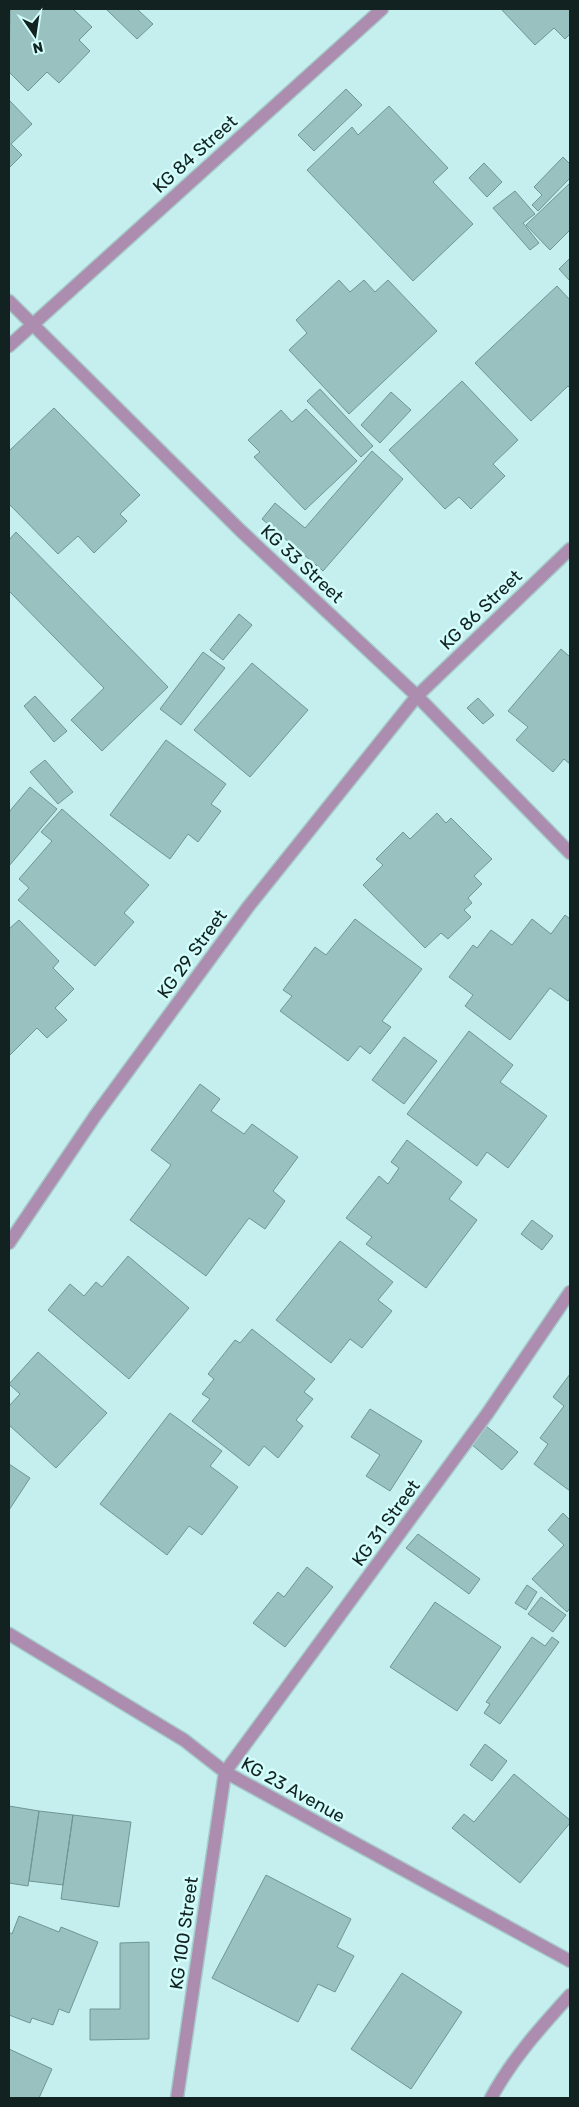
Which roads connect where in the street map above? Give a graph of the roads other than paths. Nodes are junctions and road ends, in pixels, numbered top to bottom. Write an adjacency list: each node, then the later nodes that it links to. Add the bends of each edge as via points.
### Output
1 (382, 9): 3 (street, KG 84 Street)
2 (9, 301): 3 (street, KG 33 Street)
3 (31, 324): 4 (street, KG 84 Street); 6 (street, KG 33 Street, via 241,531)
4 (9, 346)
5 (570, 549): 6 (street, KG 86 Street)
6 (417, 696): 7 (street, KG 33 Street); 8 (street, KG 29 Street, via 248,906 95,1116)
7 (570, 853)
8 (9, 1243)
9 (570, 1292): 11 (street, KG 31 Street, via 487,1414)
10 (9, 1634): 11 (street, KG 23 Avenue, via 184,1740)
11 (225, 1772): 12 (street, KG 23 Avenue); 14 (street, KG 100 Street)
12 (570, 1961)
13 (570, 1995): 15 (street, via 502,2077)
14 (177, 2098)
15 (492, 2098)

